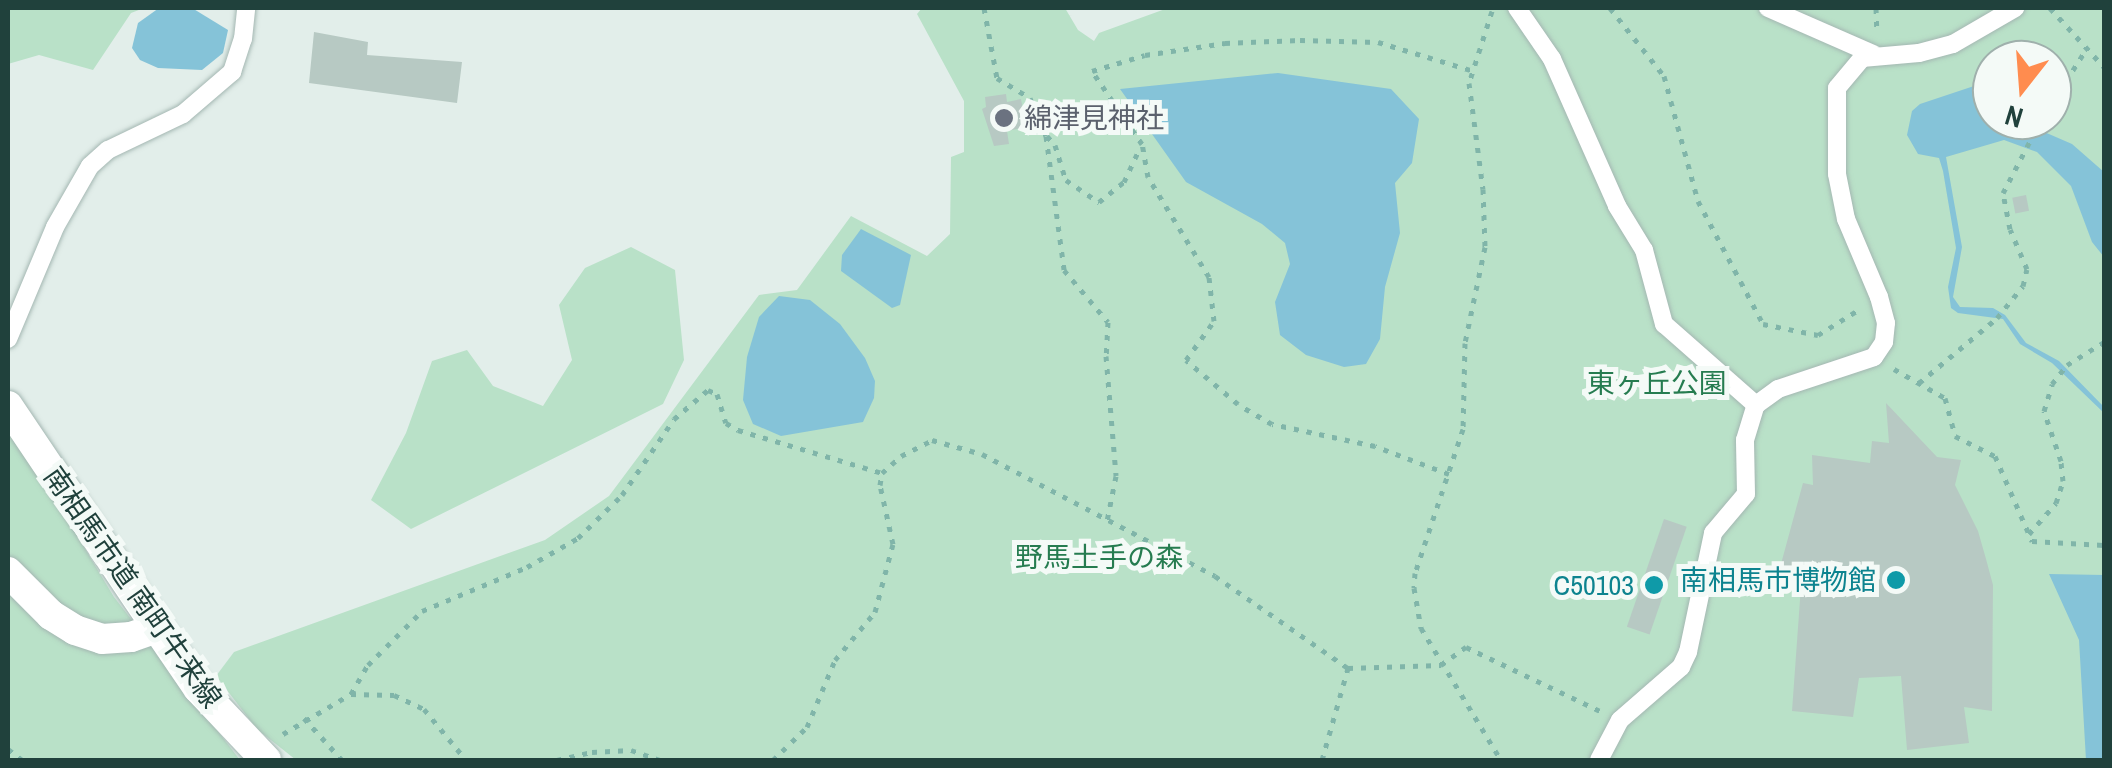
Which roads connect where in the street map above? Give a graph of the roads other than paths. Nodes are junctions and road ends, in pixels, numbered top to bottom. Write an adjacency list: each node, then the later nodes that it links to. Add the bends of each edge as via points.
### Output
1 (246, 8): 6 (lane, via 232,72 183,114 108,150 90,166 55,226)
2 (1517, 8): 7 (lane, via 1552,59 1616,206 1644,250 1664,324)
3 (1768, 8): 5 (lane)
4 (2015, 8): 5 (lane, via 1952,44 1919,54)
5 (1873, 54): 7 (lane, via 1852,64 1837,88 1836,138 1846,218 1880,297 1884,342 1874,357 1778,389)
6 (8, 339)
7 (1756, 404): 12 (lane, via 1745,440 1746,494 1714,533 1688,652 1674,674 1620,720)
8 (8, 406): 10 (street, 南相馬市道 南町牛来線)
9 (8, 572): 10 (street, via 75,630 102,638)
10 (157, 628): 11 (street, 南相馬市道 南町牛来線, via 198,688)
11 (263, 757)
12 (1599, 760)

